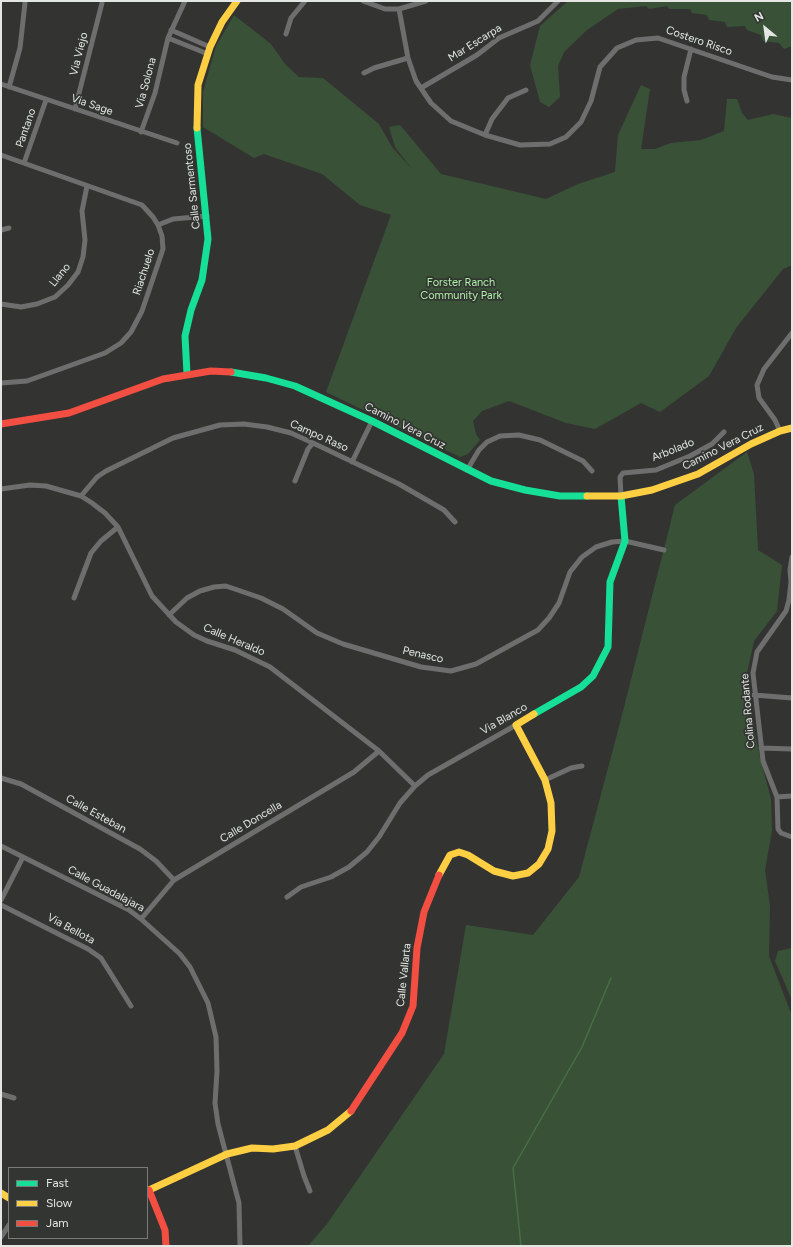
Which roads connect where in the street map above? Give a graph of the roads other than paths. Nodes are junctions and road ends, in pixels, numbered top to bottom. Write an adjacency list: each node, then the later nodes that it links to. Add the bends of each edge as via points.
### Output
1 (185, 1): 10 (street, Via Solona)
2 (237, 1): 13 (street, Calle Sarmentoso, via 222,22)
3 (305, 1): 11 (street, via 291,18)
4 (363, 1): 9 (street, via 385,9)
5 (426, 1): 9 (street)
6 (558, 1): 21 (street, Mar Escarpa, via 538,21 499,38 477,55)
7 (25, 3): 20 (street, via 20,48)
8 (102, 3): 25 (street, Via Viejo)
9 (399, 9): 16 (street, Costero Risco)
10 (171, 30): 12 (street, Via Solona); 13 (street)
11 (286, 34)
12 (168, 38): 15 (street); 26 (street, Via Solona, via 155,93)
13 (210, 47): 15 (street, Calle Sarmentoso)
14 (691, 50): 18 (street, Costero Risco, via 772,77); 24 (street, via 684,77); 27 (street, Costero Risco, via 658,38 636,40 617,48 600,67 591,101 581,122 566,137 550,144 520,145)
15 (208, 54): 32 (street, Calle Sarmentoso, via 198,85 196,108)
16 (408, 58): 17 (street); 21 (street, Costero Risco)
17 (364, 73)
18 (792, 80)
19 (1, 84): 20 (street, Via Sage)
20 (9, 87): 23 (street, Via Sage)
21 (421, 88): 27 (street, Costero Risco, via 431,103 451,121)
22 (526, 90): 27 (street, via 508,98 492,119)
23 (46, 100): 25 (street, Via Sage); 30 (street, Pantano)
24 (687, 101)
25 (75, 110): 26 (street, Via Sage)
26 (141, 132): 28 (street, Via Sage)
27 (485, 135)
28 (177, 143)
29 (1, 155): 30 (street, Riachuelo)
30 (24, 163): 31 (street, Riachuelo)
31 (87, 186): 33 (street, Riachuelo, via 142,206); 36 (street, Llano, via 82,211 85,240 78,272 55,297 21,307)
32 (207, 216): 33 (street, via 173,219); 38 (street, Calle Sarmentoso, via 205,262 185,336)
33 (158, 225): 39 (street, Riachuelo, via 163,249 142,311 131,332 105,353 27,381)
34 (9, 228): 35 (street)
35 (1, 230)
36 (1, 304)
37 (792, 333): 43 (street, via 764,369 757,385 760,398)
38 (187, 374): 40 (street, Camino Vera Cruz, via 229,372 266,378 295,386); 41 (street, Camino Vera Cruz, via 144,385 69,413)
39 (1, 383)
40 (372, 421): 46 (street); 47 (street, Camino Vera Cruz)
41 (1, 424)
42 (792, 428): 43 (street, Camino Vera Cruz)
43 (780, 431): 52 (street, Camino Vera Cruz, via 698,474 652,490)
44 (724, 432): 52 (street, Arbolado, via 712,444 656,470 622,473)
45 (313, 443): 46 (street, Campo Raso); 49 (street); 51 (street, Campo Raso, via 291,433 267,427 244,424 220,425 173,438 125,460 97,477)
46 (352, 462): 53 (street, Campo Raso, via 399,484 444,510)
47 (467, 470): 48 (street, via 487,442 500,436 519,435 540,440 583,461); 52 (street, Camino Vera Cruz, via 491,481 560,496)
48 (592, 471)
49 (295, 481)
50 (1, 489): 51 (street, Calle Heraldo, via 30,485 46,486)
51 (81, 496): 54 (street, Calle Heraldo, via 105,513)
52 (621, 496): 55 (street, Via Blanco)
53 (455, 522)
54 (118, 527): 58 (street, via 91,553); 61 (street, Calle Heraldo, via 152,596)
55 (625, 541): 56 (street, Penasco); 61 (street, Penasco, via 602,544 582,557 570,572 549,618 538,630 476,664 451,671 421,667 343,644 317,633 283,609 261,598 226,586 197,592); 64 (street, Via Blanco, via 610,582 608,647 593,676 581,688)
56 (664, 550)
57 (792, 557): 59 (street, Colina Rodante)
58 (74, 598)
59 (786, 611): 60 (street); 62 (street, Colina Rodante, via 757,652 753,673)
60 (792, 614)
61 (170, 615): 67 (street, Calle Heraldo, via 194,635 207,642 235,650 270,668)
62 (754, 695): 63 (street); 65 (street, Colina Rodante)
63 (792, 698)
64 (516, 725): 70 (street, Calle Vallarta); 71 (street, Via Blanco, via 428,775)
65 (761, 748): 66 (street); 73 (street, Colina Rodante, via 763,761)
66 (792, 749)
67 (379, 751): 71 (street, Calle Heraldo); 77 (street, Calle Doncella, via 354,772)
68 (582, 766): 70 (street, via 571,768)
69 (1, 778): 77 (street, Calle Esteban, via 21,784 140,849)
70 (545, 780): 85 (street, Calle Vallarta, via 551,803 552,831 548,849 539,864 528,873 513,876 494,871 459,852 450,855 424,912 417,948 413,1006 402,1033 350,1112 328,1130)
71 (415, 786): 78 (street, Via Blanco, via 400,803 379,838 367,852 349,867 331,877 301,887)
72 (792, 796): 73 (street)
73 (777, 798): 74 (street, Colina Rodante, via 778,829)
74 (792, 837)
75 (1, 846): 76 (street, Calle Guadalajara)
76 (23, 857): 79 (street); 81 (street, Calle Guadalajara)
77 (174, 880): 81 (street, Calle Doncella)
78 (287, 897)
79 (1, 900)
80 (1, 905): 82 (street, Via Bellota, via 101,958)
81 (141, 918): 86 (street, Calle Guadalajara, via 180,954 208,1003 216,1037 217,1071 214,1102)
82 (131, 1006)
83 (1, 1094): 84 (street)
84 (14, 1098)
85 (295, 1146): 86 (street, Calle Vallarta, via 252,1148); 88 (street)
86 (227, 1154): 87 (street, Calle Vallarta); 92 (street, Calle Guadalajara, via 239,1203)
87 (148, 1190): 91 (street, via 165,1230)
88 (310, 1191)
89 (8, 1226): 90 (street)
90 (1, 1237)
91 (166, 1246)
92 (240, 1246)

